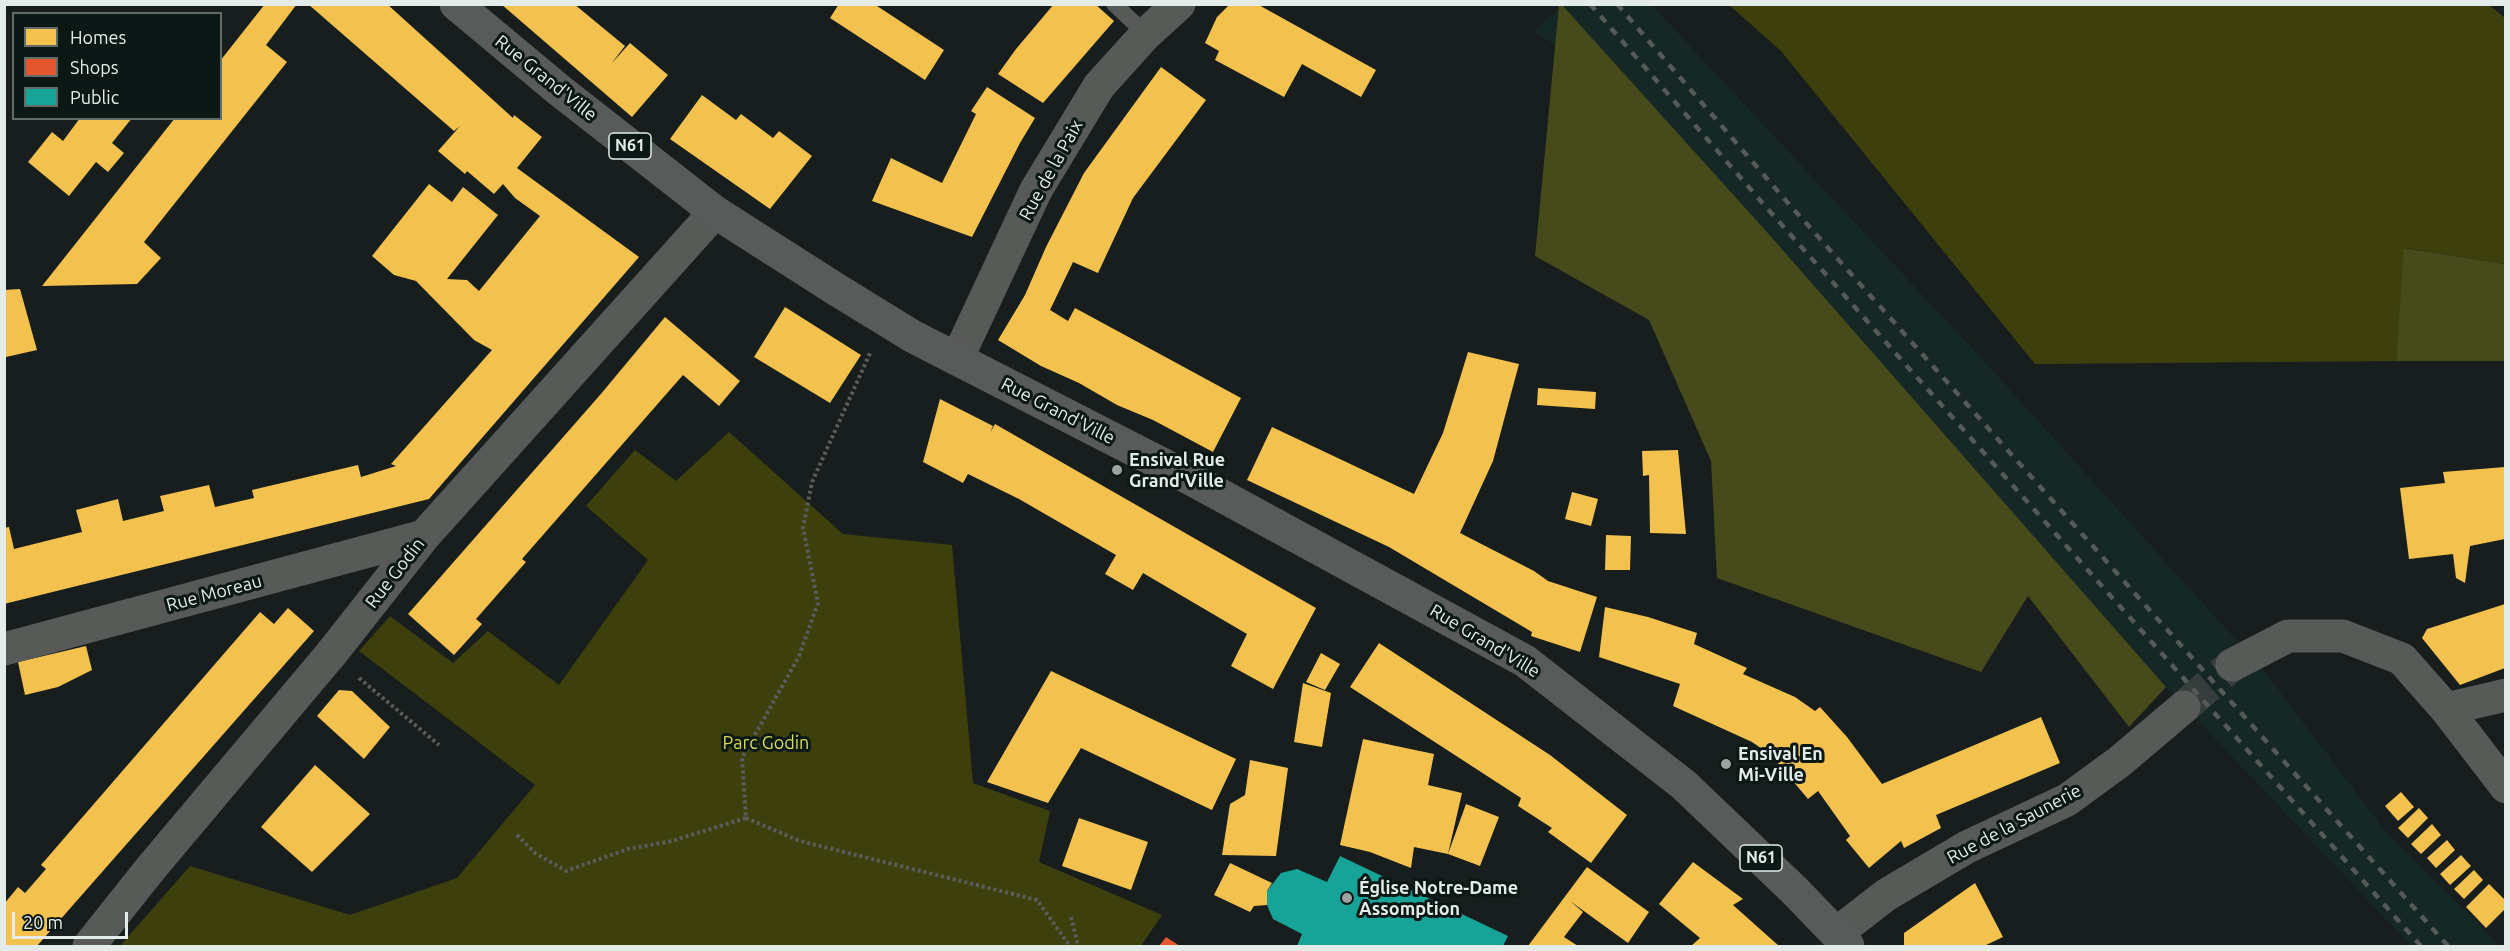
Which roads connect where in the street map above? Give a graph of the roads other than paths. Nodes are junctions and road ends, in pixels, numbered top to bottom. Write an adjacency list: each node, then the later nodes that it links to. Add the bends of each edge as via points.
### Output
1 (456, 4): 5 (main road, Rue Grand'Ville / N61)
2 (1114, 4): 4 (lane)
3 (1179, 4): 4 (street, Rue de la Paix)
4 (1146, 34): 6 (street, Rue de la Paix, via 1099,86 1036,190)
5 (715, 212): 6 (main road, Rue Grand'Ville / N61, via 912,336); 7 (street, Rue Godin)
6 (957, 359): 14 (main road, Rue Grand'Ville / N61, via 1191,479 1525,661 1684,784)
7 (424, 536): 8 (street, Rue Moreau); 15 (street, Rue Godin)
8 (4, 649)
9 (2232, 665): 12 (street, via 2288,636 2343,636 2402,659)
10 (2505, 694): 12 (street)
11 (2184, 707): 14 (street, Rue de la Saunerie, via 2067,800 1966,847 1886,895)
12 (2446, 709): 13 (street)
13 (2505, 788)
14 (1843, 940)
15 (89, 946)

